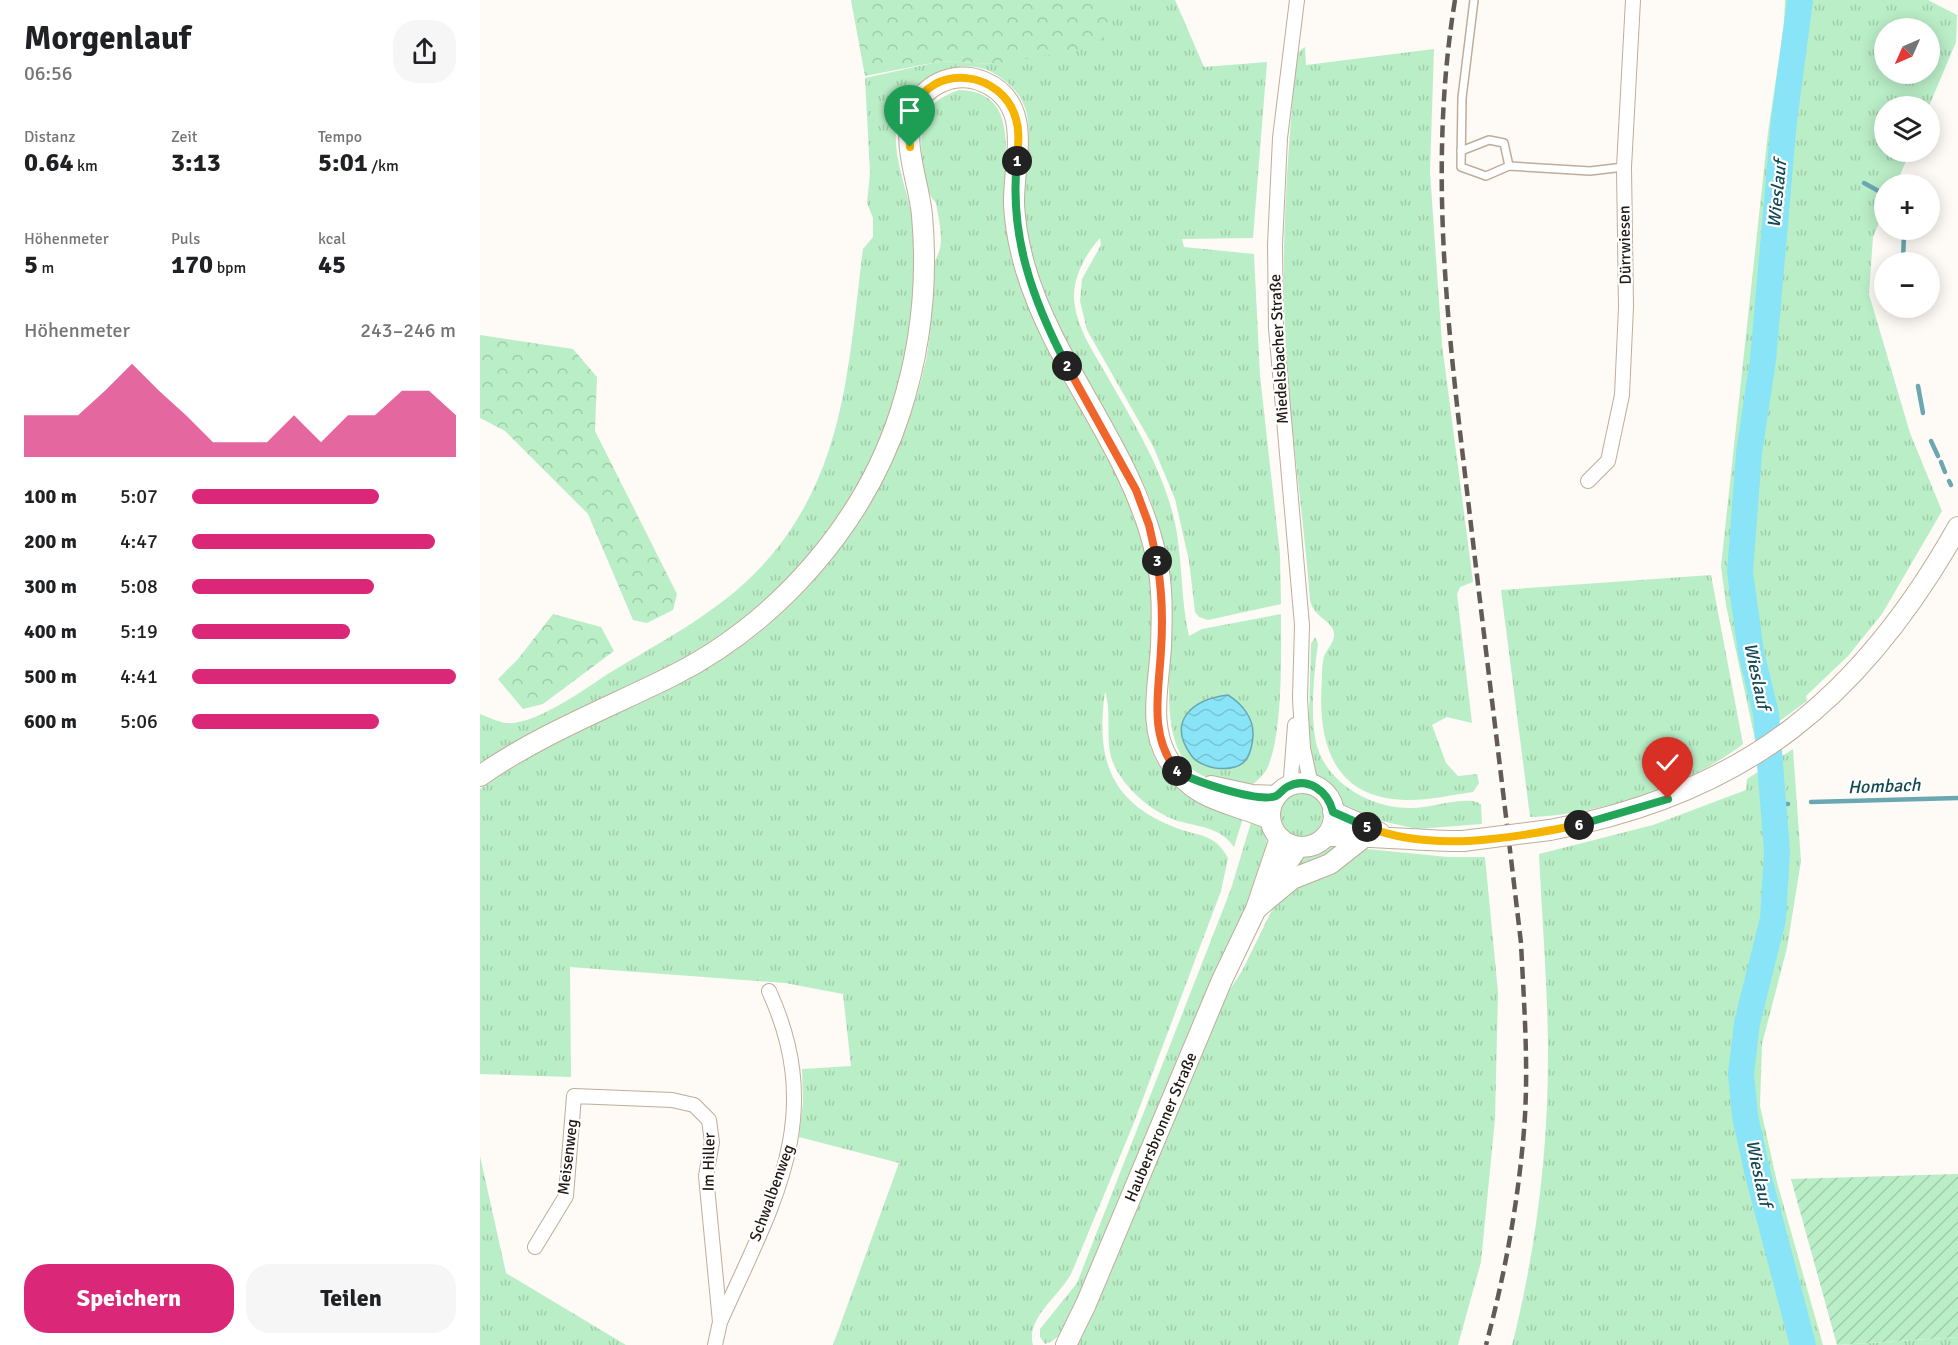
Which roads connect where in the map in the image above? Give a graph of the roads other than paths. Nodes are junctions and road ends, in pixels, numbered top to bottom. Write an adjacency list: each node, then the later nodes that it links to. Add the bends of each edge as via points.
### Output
1 (1297, 0): 9 (street, Miedelsbacher Straße, via 1285,80 1275,245 1283,427 1302,625)
2 (1474, 0): 4 (lane, via 1462,98)
3 (1633, 0): 6 (street, Dürrwiesen)
4 (1461, 151): 5 (lane, via 1461,167 1486,176); 5 (lane, via 1489,140 1504,143)
5 (1509, 166): 6 (lane, via 1590,171)
6 (1624, 167): 7 (street, Dürrwiesen, via 1626,307 1622,395 1608,461)
7 (1588, 481)
8 (1958, 527): 17 (main road, bridge, via 1901,619 1853,675 1812,714 1735,767 1668,799 1550,830 1463,841)
9 (1300, 699): 12 (street, via 1303,748); 13 (street, via 1291,778)
10 (486, 772): 11 (main road, via 547,734 676,674 735,638 783,596 832,542 886,449 917,349 924,290 924,240 910,147 913,111 931,87 960,77 991,85 1005,96 1016,116 1016,227 1030,284 1055,342 1136,490 1149,525 1162,598 1156,715 1162,747)
11 (1178, 772): 13 (main road, via 1228,791); 15 (main road, via 1203,796)
12 (1311, 785): 13 (main road, via 1303,783); 14 (main road, via 1326,795)
13 (1281, 792): 15 (main road, via 1271,807)
14 (1333, 812): 16 (main road); 17 (main road)
15 (1270, 819): 18 (main road)
16 (1326, 836): 19 (main road); 20 (main road, via 1318,843)
17 (1388, 836): 19 (main road)
18 (1280, 838): 20 (main road); 21 (main road)
19 (1363, 838): 21 (main road, via 1330,864 1292,879)
20 (1298, 847): 21 (main road)
21 (1256, 909): 27 (main road, Haubersbronner Straße)
22 (769, 991): 25 (street, Schwalbenweg, via 792,1053 795,1118 773,1198)
23 (574, 1096): 24 (street, Meisenweg, via 566,1196); 25 (street, Im Hiller, via 672,1100 694,1105 709,1120 712,1142 706,1176)
24 (535, 1247)
25 (720, 1322): 26 (street, Im Hiller)
26 (715, 1345)
27 (1066, 1345)

